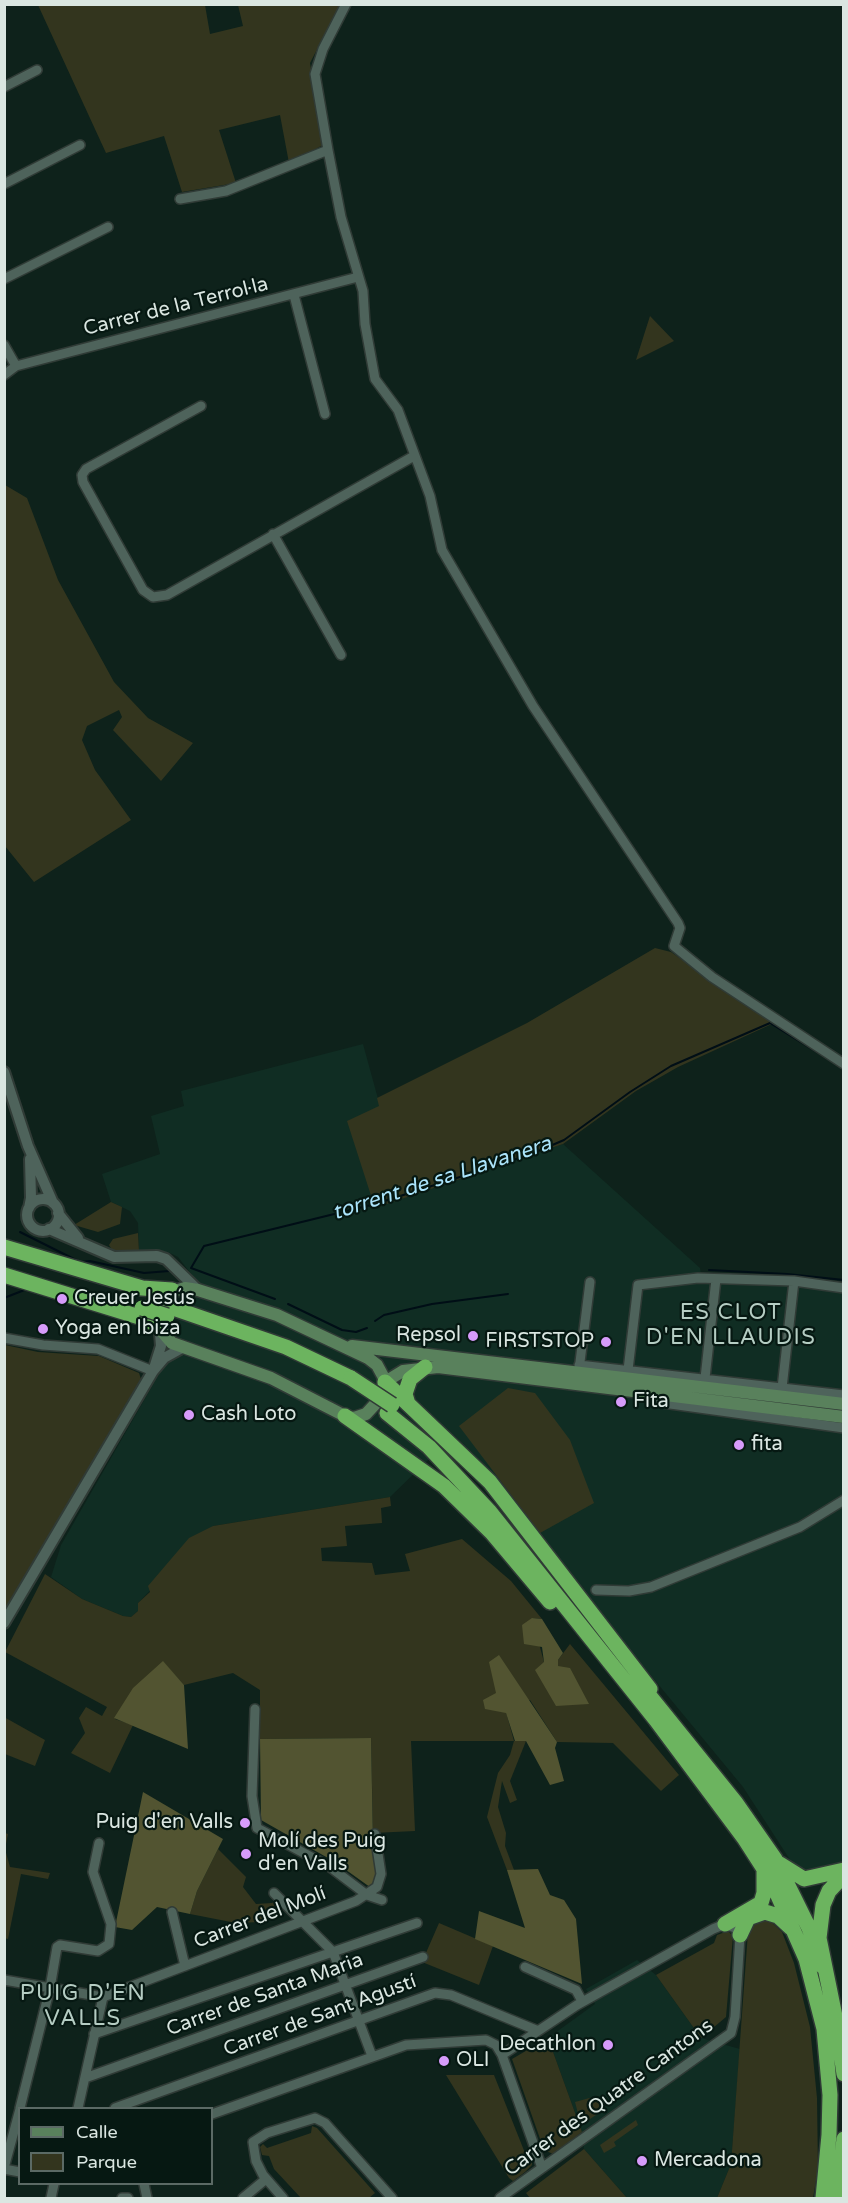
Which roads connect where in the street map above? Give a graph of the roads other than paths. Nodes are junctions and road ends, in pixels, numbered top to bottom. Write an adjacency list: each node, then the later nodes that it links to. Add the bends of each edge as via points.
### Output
1 (346, 4): 5 (street, via 315,74)
2 (37, 70): 3 (street)
3 (4, 87)
4 (80, 145): 6 (street)
5 (328, 150): 7 (street, via 226,191); 9 (street, via 340,217)
6 (4, 184)
7 (180, 200)
8 (108, 227): 10 (street)
9 (358, 277): 11 (street, Carrer de la Terrol·la); 17 (street, via 375,379 394,401)
10 (4, 279)
11 (294, 295): 13 (street, Carrer de la Terrol·la); 16 (street)
12 (4, 345): 13 (street)
13 (16, 366): 14 (street, Carrer de la Terrol·la)
14 (4, 375)
15 (201, 406): 18 (street, via 82,475 143,590 153,597 167,595)
16 (325, 414)
17 (414, 456): 18 (street); 20 (street, via 430,496 442,550 533,706 678,923 674,946 712,977)
18 (273, 534): 19 (street)
19 (341, 655)
20 (843, 1064)
21 (4, 1072): 22 (street)
22 (28, 1146): 23 (street); 24 (street)
23 (29, 1208): 24 (street, via 38,1200); 25 (street, via 31,1226)
24 (56, 1208): 25 (street, via 55,1224); 26 (street)
25 (49, 1229): 26 (street)
26 (80, 1241): 30 (street, via 101,1254 126,1258 157,1256)
27 (4, 1247): 36 (highway, via 142,1288)
28 (4, 1256): 38 (highway)
29 (4, 1265): 38 (highway)
30 (178, 1268): 36 (street); 37 (street)
31 (4, 1275): 39 (highway, via 149,1320)
32 (716, 1279): 33 (street); 45 (street, via 638,1285); 47 (street)
33 (794, 1281): 35 (street); 49 (street)
34 (590, 1282): 44 (street)
35 (843, 1288)
36 (173, 1290): 37 (main road); 39 (main road, via 160,1302 156,1316)
37 (198, 1290): 41 (main road, via 277,1315)
38 (144, 1303): 39 (highway, bridge)
39 (164, 1321): 42 (main road); 46 (street); 52 (highway, via 281,1356)
40 (4, 1338): 46 (street, via 98,1349)
41 (345, 1345): 44 (main road); 48 (main road, via 376,1365)
42 (182, 1348): 46 (street, via 164,1358); 53 (main road, via 271,1378)
43 (424, 1367): 48 (main road, via 402,1371); 50 (main road); 52 (highway, via 407,1385)
44 (579, 1369): 45 (street); 51 (main road)
45 (628, 1370): 47 (street)
46 (153, 1371): 58 (street)
47 (705, 1378): 49 (street)
48 (385, 1382): 52 (highway); 53 (main road, via 371,1411 360,1417)
49 (782, 1388): 51 (street)
50 (648, 1392): 54 (main road); 55 (street, via 663,1403)
51 (843, 1396)
52 (395, 1407): 60 (highway, via 473,1491); 63 (highway, via 436,1440 478,1484 736,1803)
53 (345, 1416): 60 (highway, via 444,1486 492,1533)
54 (843, 1417)
55 (843, 1428)
56 (843, 1500): 57 (street, via 800,1527 651,1587 629,1592)
57 (597, 1590)
58 (4, 1623)
59 (255, 1709): 67 (street, via 252,1796 257,1828 330,1867)
60 (664, 1734): 63 (highway)
61 (375, 1834): 67 (street, via 381,1874 377,1887)
62 (99, 1844): 82 (street, via 93,1872 111,1923 109,1944 98,1951 57,1947)
63 (769, 1863): 64 (highway, via 804,1879); 72 (highway, via 761,1903); 73 (highway); 79 (highway, via 800,1907)
64 (843, 1870)
65 (843, 1875): 79 (highway, via 823,1905 819,1938)
66 (274, 1893): 70 (street)
67 (367, 1894): 68 (street); 70 (street, Carrer del Molí)
68 (382, 1900)
69 (172, 1912): 77 (street)
70 (302, 1921): 75 (street); 77 (street, Carrer del Molí)
71 (417, 1923): 75 (street)
72 (725, 1924): 74 (street); 84 (street)
73 (796, 1933): 74 (highway, via 778,1916 765,1912 748,1917); 107 (highway, via 819,2006 828,2063 829,2135)
74 (740, 1935): 99 (street, Carrer des Quatre Cantons, via 731,2033)
75 (333, 1952): 81 (street); 87 (street)
76 (423, 1957): 81 (street, Carrer de Santa Maria)
77 (185, 1965): 83 (street, Carrer del Molí)
78 (525, 1967): 84 (street, via 576,1990)
79 (824, 1967): 90 (highway)
80 (4, 1980): 82 (street)
81 (346, 1985): 85 (street); 91 (street, Carrer de Santa Maria)
82 (50, 1988): 83 (street); 92 (street)
83 (103, 1997): 87 (street)
84 (582, 2001): 86 (street)
85 (360, 2022): 86 (street, Carrer de Sant Agustí, via 441,1993); 89 (street); 94 (street, Carrer de Sant Agustí)
86 (536, 2030): 88 (street)
87 (94, 2034): 91 (street)
88 (502, 2055): 89 (street, via 496,2045 486,2040 406,2045); 99 (street)
89 (372, 2056): 95 (street)
90 (843, 2074)
91 (85, 2078): 93 (street)
92 (20, 2107)
93 (78, 2107)
94 (121, 2107)
95 (213, 2114)
96 (18, 2116): 98 (street)
97 (843, 2139): 108 (highway)
98 (4, 2168)
99 (542, 2168): 106 (street, Carrer des Quatre Cantons)
100 (266, 2179): 103 (street); 104 (street); 105 (street, via 256,2160 253,2142 267,2133 315,2118 325,2123)
101 (122, 2199): 102 (street)
102 (128, 2199)
103 (243, 2199)
104 (284, 2199)
105 (392, 2199)
106 (500, 2199)
107 (823, 2199)
108 (837, 2199)

